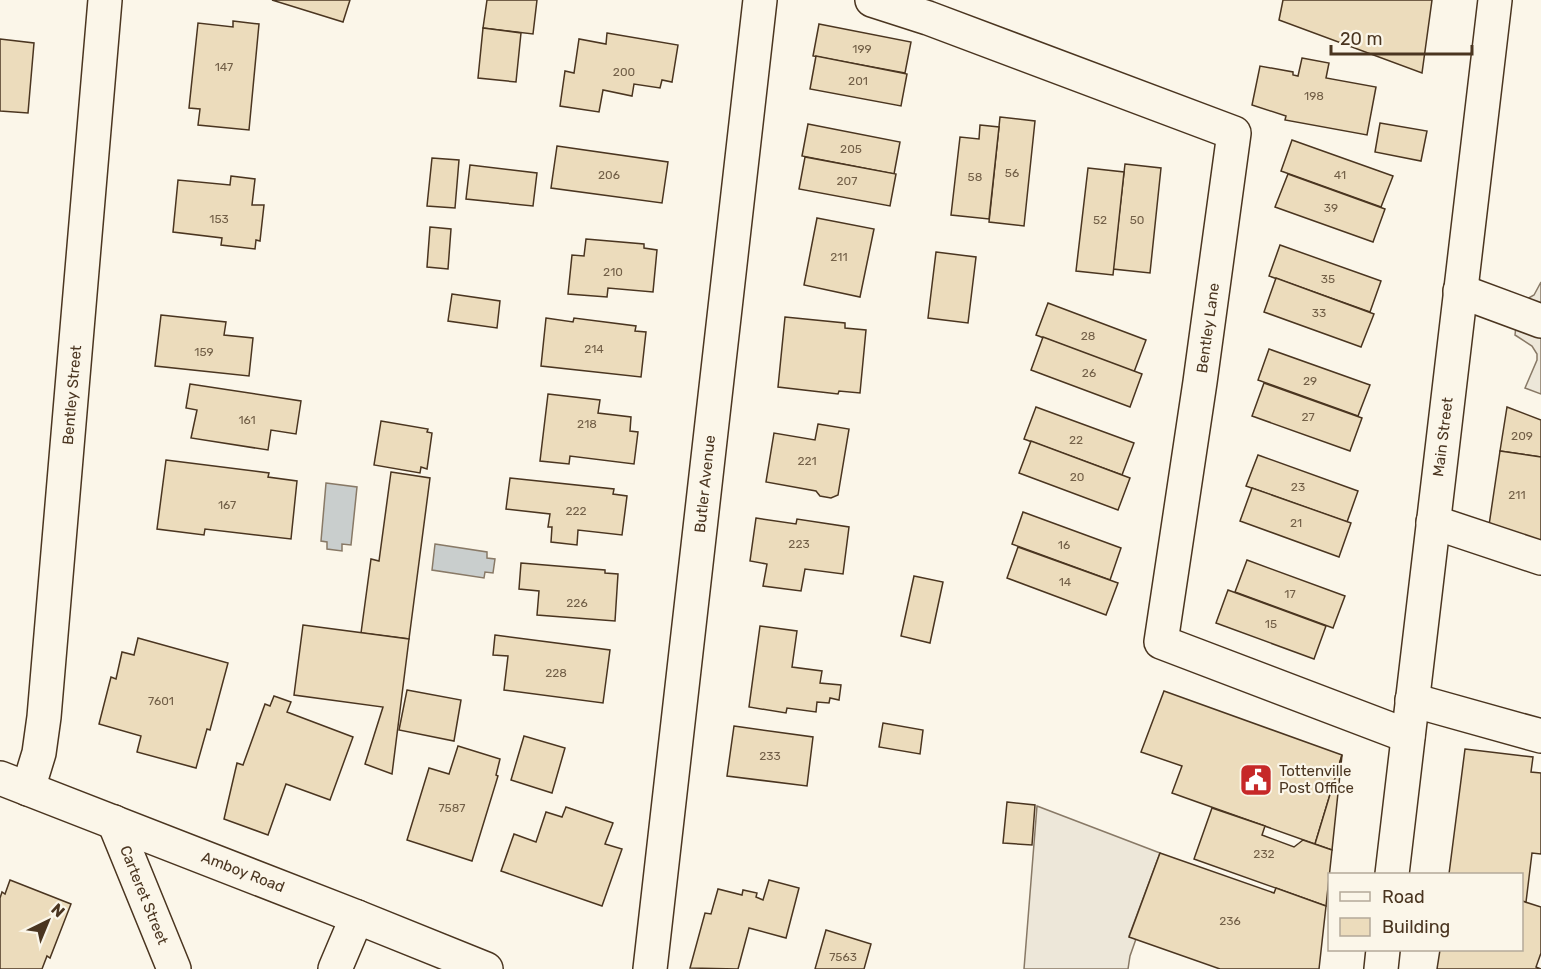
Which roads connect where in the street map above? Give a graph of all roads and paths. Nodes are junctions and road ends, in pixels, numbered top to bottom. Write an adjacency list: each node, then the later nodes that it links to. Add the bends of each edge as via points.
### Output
1 (105, 0): 12 (street, Bentley Street, via 44,717 39,753)
2 (760, 0): 20 (street, Butler Avenue)
3 (872, 0): 10 (street, Bentley Lane, via 1234,133 1161,642)
4 (1495, 0): 5 (street, Main Street)
5 (1460, 291): 6 (street); 7 (street, Main Street)
6 (1541, 321)
7 (1433, 522): 8 (street); 9 (street, Main Street)
8 (1541, 558)
9 (1412, 700): 10 (street, Main Street); 11 (street)
10 (1408, 736): 14 (street, Main Street)
11 (1541, 736)
12 (14, 783): 13 (street, Amboy Road)
13 (114, 822): 15 (street, Amboy Road); 17 (street, Carteret Street)
14 (1392, 873)
15 (357, 917): 18 (street); 19 (street, Amboy Road)
16 (1383, 951): 21 (street)
17 (174, 969)
18 (335, 969)
19 (486, 969)
20 (650, 969)
21 (1381, 969)

